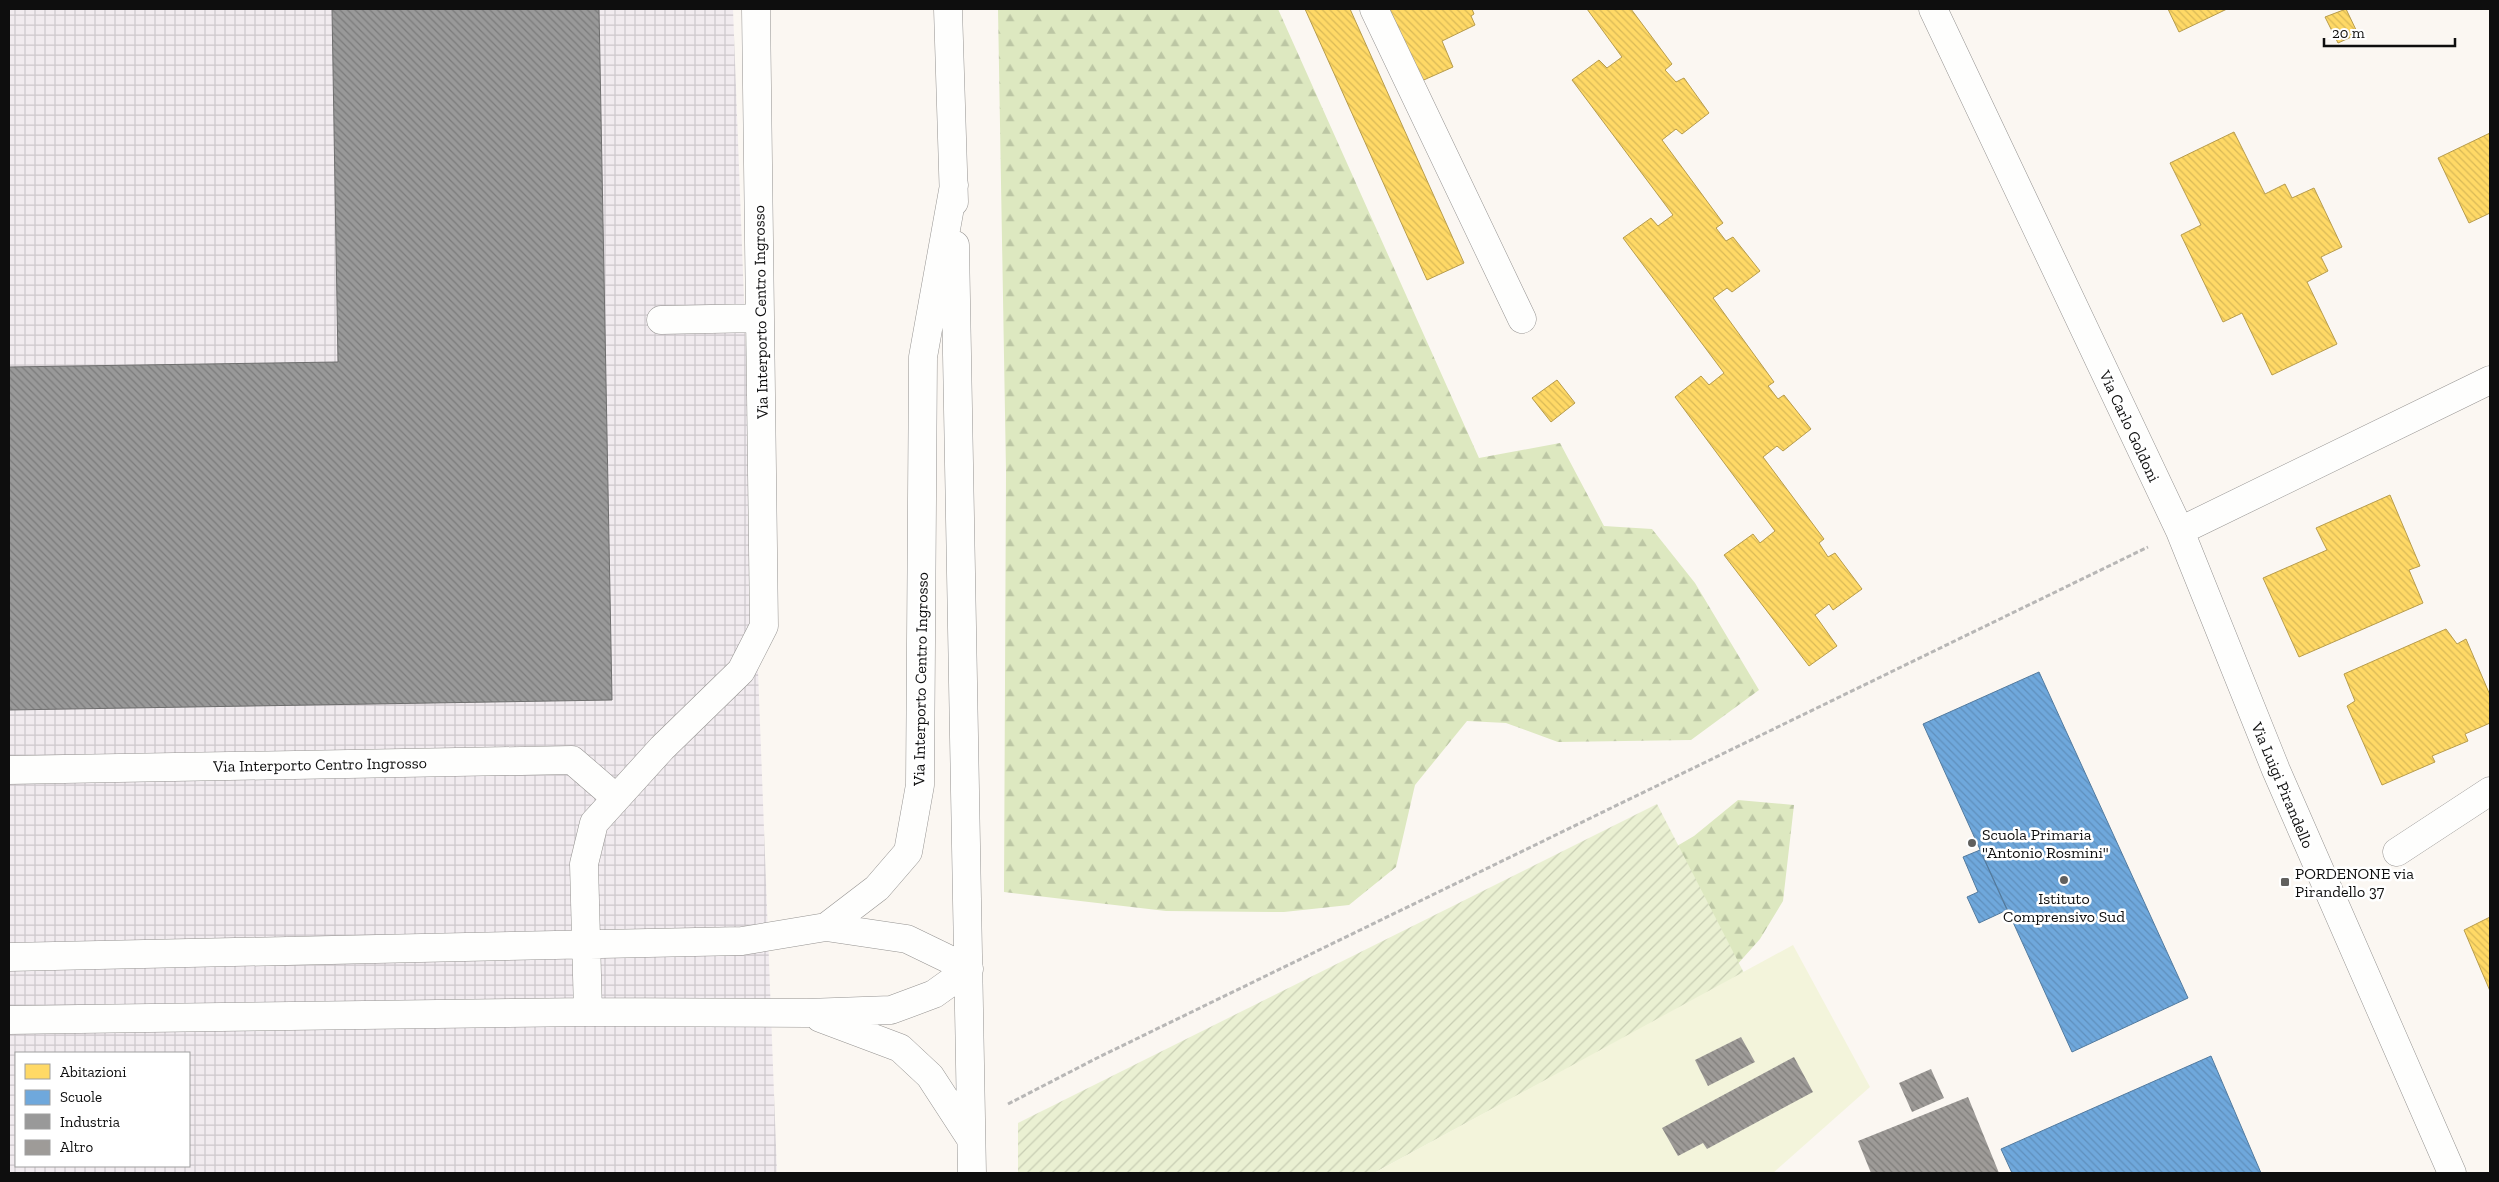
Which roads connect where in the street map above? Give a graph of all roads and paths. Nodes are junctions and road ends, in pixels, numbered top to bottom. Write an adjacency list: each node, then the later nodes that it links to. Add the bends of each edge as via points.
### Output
1 (756, 9): 6 (street, Via Interporto Centro Ingrosso)
2 (948, 9): 5 (street, Via Interporto Centro Ingrosso)
3 (1374, 9): 7 (street)
4 (1933, 9): 10 (street, Via Carlo Goldoni)
5 (954, 185): 15 (street, Via Interporto Centro Ingrosso, via 923,357 920,785 908,852 877,888); 18 (street, Via Interporto Centro Ingrosso)
6 (760, 318): 8 (street); 13 (street, Via Interporto Centro Ingrosso, via 764,626 741,671)
7 (1522, 319)
8 (661, 320)
9 (2490, 380): 10 (street)
10 (2180, 532): 22 (path, via 1106,1054 1010,1104); 25 (street, Via Luigi Pirandello, via 2276,770)
11 (9, 770): 13 (street, Via Interporto Centro Ingrosso, via 572,760)
12 (2490, 791): 14 (street)
13 (616, 798): 16 (street, Via Interporto Centro Ingrosso, via 594,823 584,864)
14 (2397, 852)
15 (826, 927): 16 (street, Via Interporto Centro Ingrosso, via 742,942); 18 (street, via 907,939)
16 (585, 945): 17 (street, Via Interporto Centro Ingrosso); 19 (street, Via Interporto Centro Ingrosso)
17 (9, 957)
18 (969, 968): 20 (street, via 934,994 891,1010); 22 (street, Via Interporto Centro Ingrosso)
19 (588, 1012): 20 (street); 21 (street)
20 (807, 1013): 23 (street, via 900,1048 930,1076)
21 (9, 1020)
22 (972, 1111): 23 (street, Via Interporto Centro Ingrosso)
23 (972, 1139): 24 (street, Via Interporto Centro Ingrosso)
24 (972, 1173)
25 (2452, 1173)

